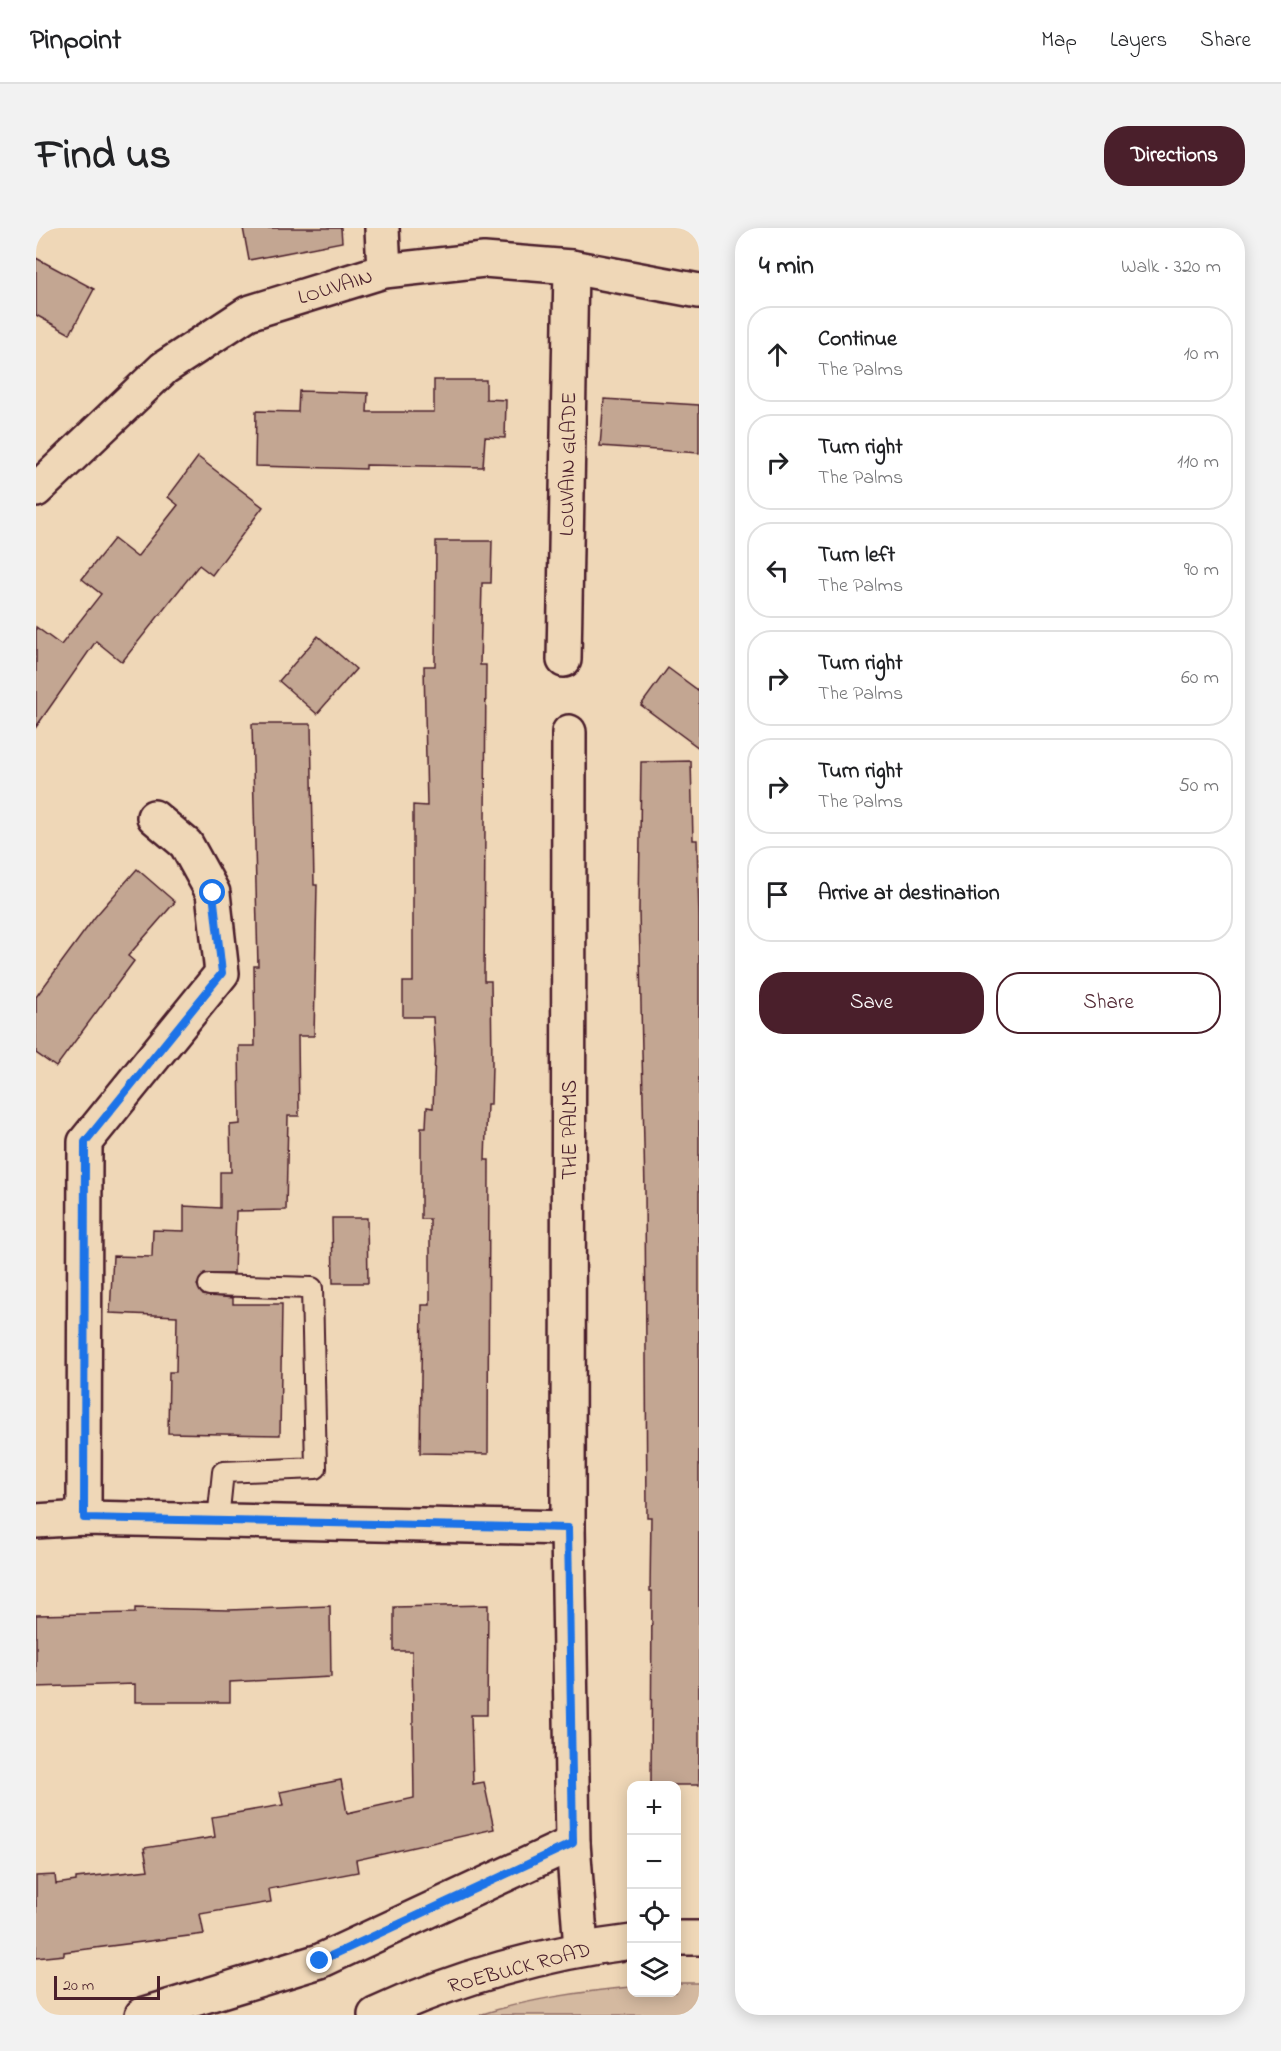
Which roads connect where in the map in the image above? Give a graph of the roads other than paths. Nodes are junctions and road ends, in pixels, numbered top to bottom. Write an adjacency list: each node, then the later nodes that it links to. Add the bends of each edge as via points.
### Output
1 (382, 228): 3 (street)
2 (571, 267): 3 (street, LOUVAIN, via 484,260); 4 (street, LOUVAIN); 6 (street, LOUVAIN GLADE)
3 (384, 271): 5 (street, LOUVAIN, via 248,313 164,368)
4 (699, 291)
5 (36, 490)
6 (564, 660)
7 (569, 732): 13 (street, THE PALMS)
8 (154, 817): 10 (street, via 186,844 213,893 222,973 85,1142)
9 (209, 1285): 11 (lane, via 312,1288 316,1468 223,1472)
10 (84, 1518): 11 (street); 12 (street)
11 (218, 1520): 13 (street)
12 (36, 1521)
13 (568, 1528): 14 (street, THE PALMS)
14 (573, 1843): 18 (street, THE PALMS); 19 (street, via 320,1961)
15 (681, 1938): 16 (street)
16 (699, 1938)
17 (627, 1943): 18 (street, ROEBUCK ROAD)
18 (581, 1948): 20 (street, ROEBUCK ROAD, via 420,1994)
19 (142, 2015)
20 (375, 2015)

